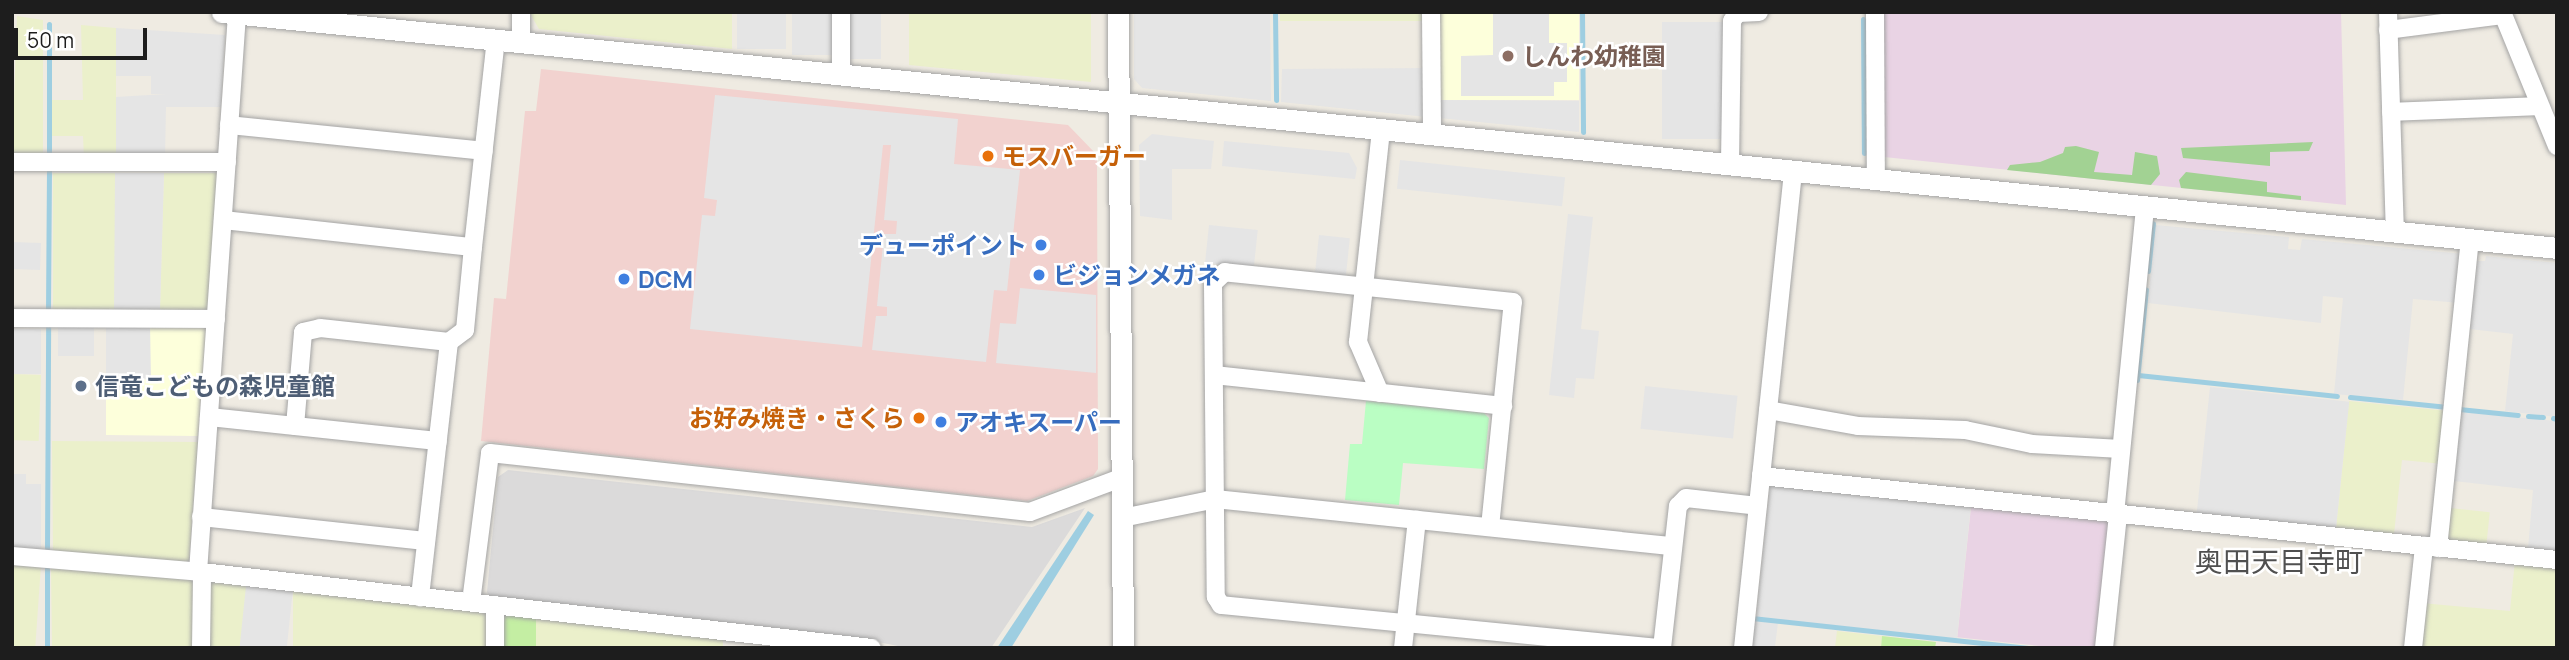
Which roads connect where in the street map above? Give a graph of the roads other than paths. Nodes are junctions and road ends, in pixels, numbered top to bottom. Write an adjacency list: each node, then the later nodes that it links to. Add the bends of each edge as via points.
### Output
1 (521, 12): 12 (street)
2 (841, 12): 13 (street)
3 (1118, 12): 14 (street)
4 (1431, 12): 19 (street)
5 (1738, 12): 6 (street); 24 (street, via 1732,21)
6 (1759, 12)
7 (1875, 12): 26 (street)
8 (229, 13): 11 (street); 17 (street)
9 (2502, 14): 10 (street); 15 (street)
10 (2388, 21): 16 (street)
11 (496, 40): 12 (street); 21 (street)
12 (521, 43): 13 (street)
13 (841, 75): 14 (street)
14 (1117, 102): 18 (street); 46 (street)
15 (2539, 106): 16 (street); 20 (street)
16 (2390, 112): 29 (street)
17 (229, 125): 21 (street); 23 (street)
18 (1381, 129): 19 (street); 33 (street)
19 (1432, 134): 24 (street)
20 (2557, 145)
21 (484, 151): 31 (street)
22 (12, 162): 23 (street)
23 (227, 162): 28 (street)
24 (1730, 164): 25 (street)
25 (1793, 171): 26 (street); 40 (street)
26 (1876, 179): 27 (street)
27 (2145, 206): 29 (street); 44 (street)
28 (223, 220): 31 (street); 35 (street)
29 (2395, 232): 30 (street)
30 (2470, 240): 32 (street); 56 (street)
31 (473, 247): 36 (street, via 465,330)
32 (2557, 248)
33 (1362, 287): 37 (street, via 1225,272 1213,283); 38 (street, via 1358,342); 39 (street, via 1514,302)
34 (12, 318): 35 (street)
35 (216, 319): 41 (street)
36 (449, 342): 42 (street, via 320,328 303,332); 43 (street)
37 (1214, 375): 38 (street); 47 (street)
38 (1380, 393): 39 (street)
39 (1503, 406): 53 (street)
40 (1768, 410): 44 (street, via 1858,426 1965,429 2032,444); 45 (street)
41 (209, 417): 42 (street); 50 (street)
42 (295, 426): 43 (street)
43 (438, 441): 54 (street)
44 (2121, 449): 49 (street)
45 (1761, 475): 48 (street); 49 (street)
46 (1121, 478): 51 (street); 61 (street, via 1030,512 491,453)
47 (1215, 499): 51 (street); 52 (street); 63 (street, via 1216,597 1221,605)
48 (1758, 506): 55 (street, via 1686,498 1678,506); 70 (street)
49 (2116, 514): 56 (street); 71 (street)
50 (201, 517): 54 (street); 59 (street)
51 (1122, 518): 68 (street)
52 (1417, 520): 53 (street); 63 (street)
53 (1490, 527): 55 (street)
54 (426, 541): 60 (street)
55 (1674, 546): 63 (street, via 1662,648)
56 (2431, 547): 58 (street); 72 (street)
57 (12, 556): 59 (street)
58 (2557, 560)
59 (200, 572): 60 (street); 65 (street)
60 (421, 597): 61 (street)
61 (471, 602): 62 (street)
62 (495, 605): 64 (street); 66 (street)
63 (1406, 622): 69 (street)
64 (787, 642): 67 (street)
65 (201, 648)
66 (495, 648)
67 (872, 648)
68 (1124, 648)
69 (1403, 648)
70 (1743, 648)
71 (2104, 648)
72 (2413, 648)

